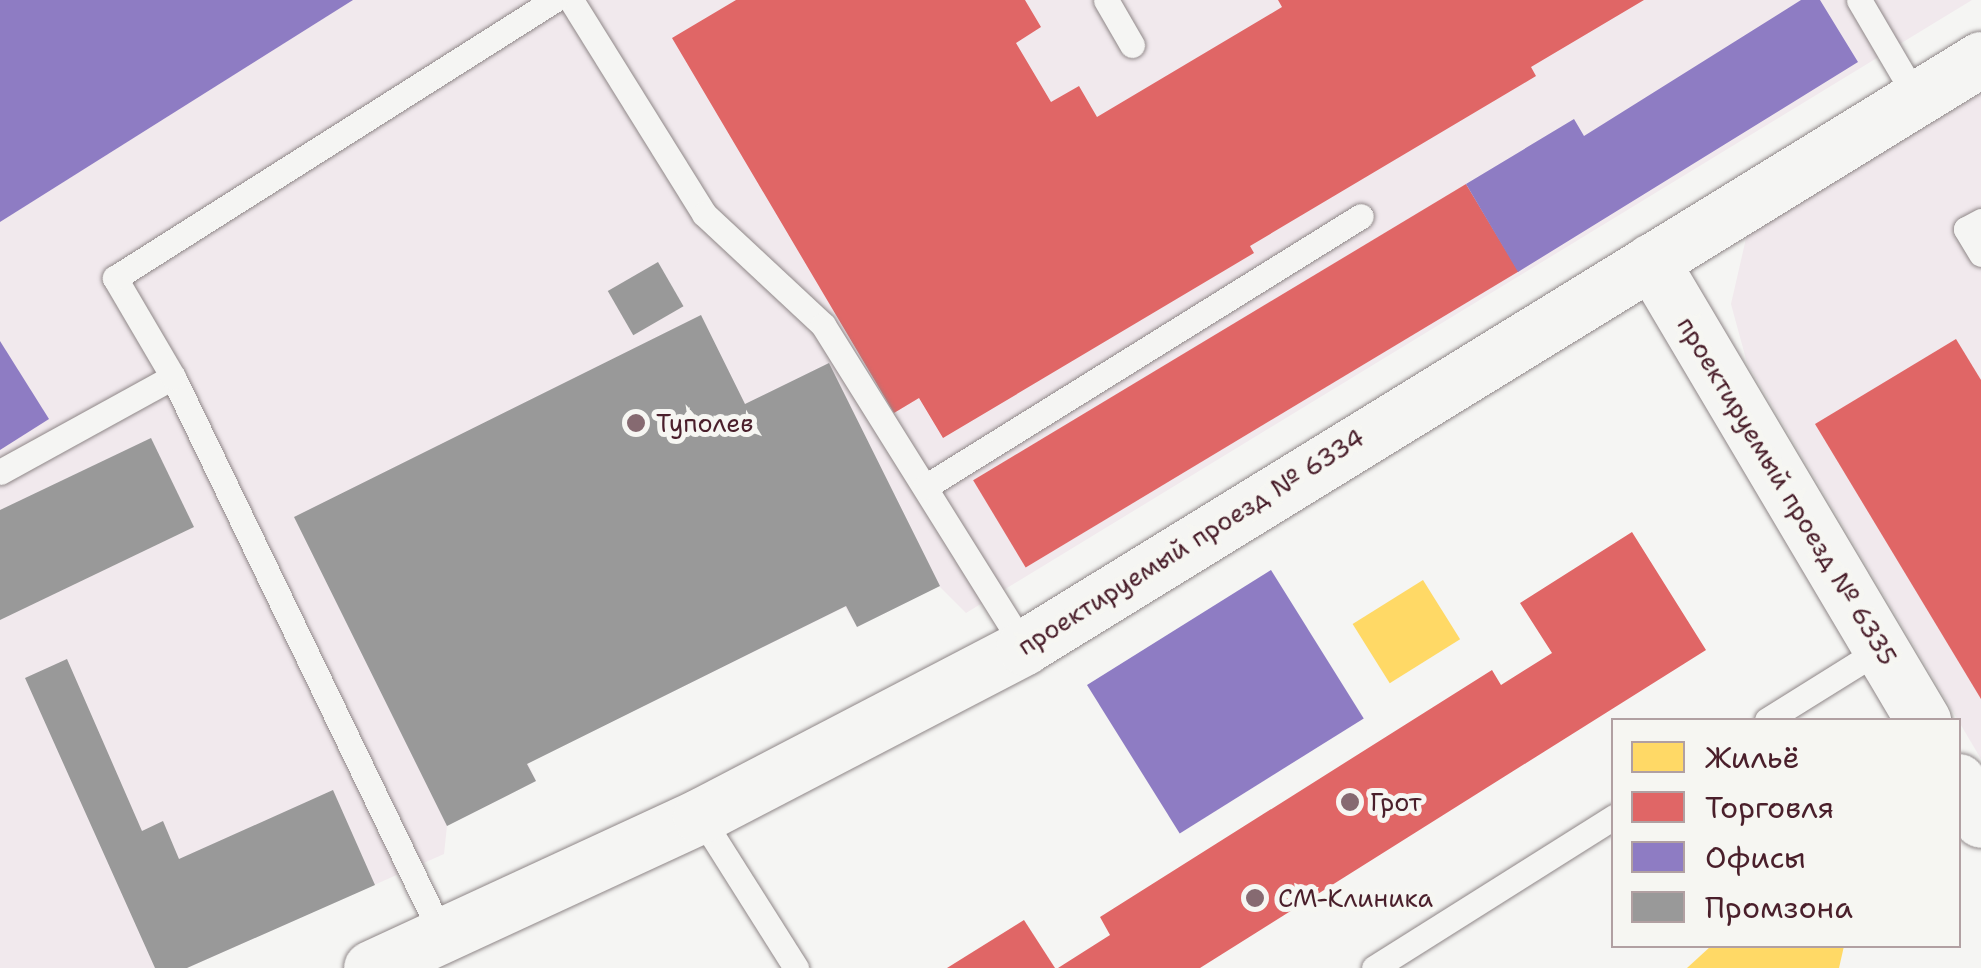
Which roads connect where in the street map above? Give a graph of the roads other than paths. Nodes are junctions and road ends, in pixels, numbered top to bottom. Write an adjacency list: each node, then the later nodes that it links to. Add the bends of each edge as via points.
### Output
1 (554, 0): 12 (lane, via 114,278)
2 (571, 0): 14 (lane, via 704,214 823,325)
3 (1106, 0): 5 (lane)
4 (1859, 0): 7 (lane)
5 (1132, 45)
6 (1981, 59): 7 (street, проектируемый проезд № 6334)
7 (1916, 98): 11 (street, проектируемый проезд № 6334)
8 (1362, 216): 14 (lane)
9 (1981, 221): 10 (lane, via 1966,229)
10 (1981, 254)
11 (1651, 262): 15 (street, проектируемый проезд № 6334); 16 (street, проектируемый проезд № 6335)
12 (173, 377): 13 (lane); 23 (lane)
13 (0, 472)
14 (925, 488): 15 (lane)
15 (1024, 647): 20 (street, проектируемый проезд № 6334)
16 (1880, 649): 17 (lane); 18 (street, проектируемый проезд № 6335)
17 (1770, 718)
18 (1921, 718)
19 (1961, 787): 22 (street)
20 (700, 816): 23 (street, проектируемый проезд № 6334); 25 (lane)
21 (1611, 819): 26 (lane)
22 (1981, 820)
23 (443, 937): 24 (street, проектируемый проезд № 6334)
24 (371, 968)
25 (796, 968)
26 (1374, 968)

